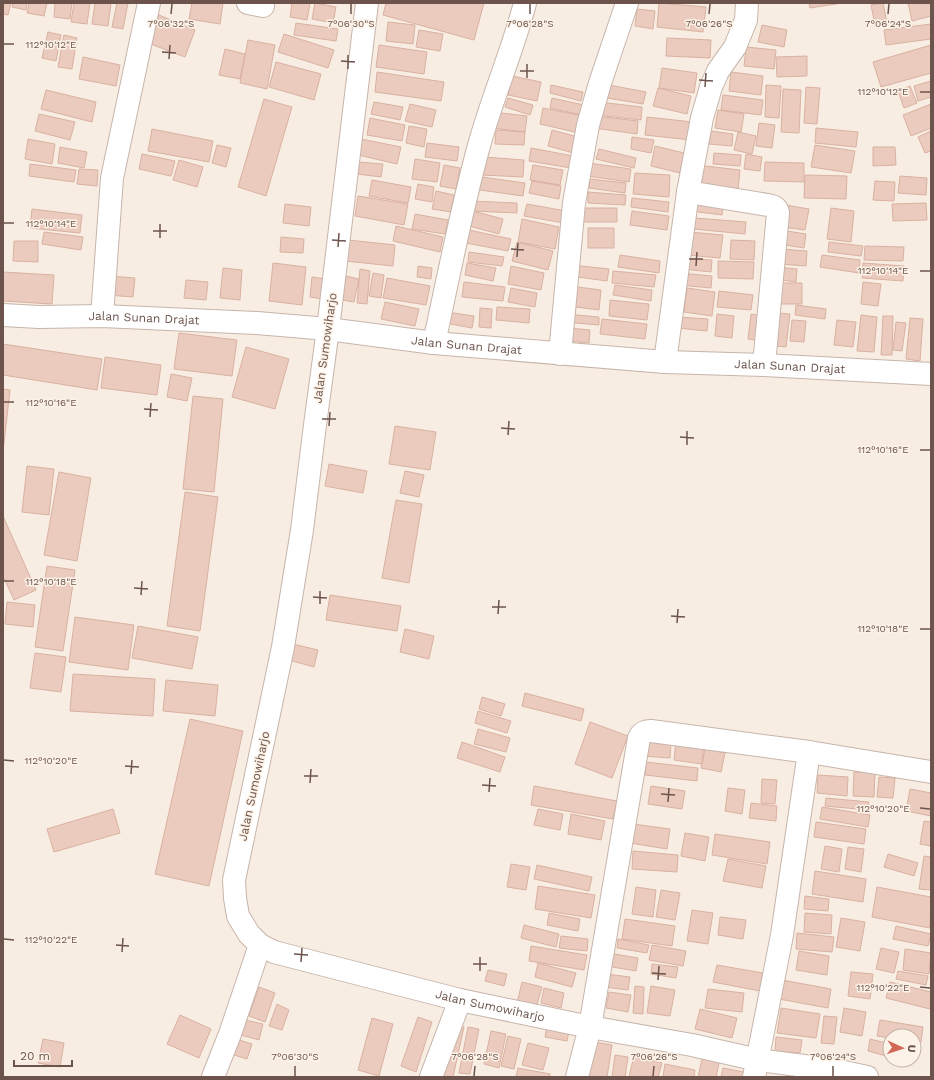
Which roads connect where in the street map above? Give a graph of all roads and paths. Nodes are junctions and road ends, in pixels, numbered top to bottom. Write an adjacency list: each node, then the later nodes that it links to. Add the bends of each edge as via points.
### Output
1 (149, 3): 8 (street, via 112,178)
2 (368, 3): 9 (street, Jalan Sumowiharjo)
3 (525, 3): 10 (street, via 477,152)
4 (627, 3): 11 (street, via 588,125 574,203)
5 (747, 3): 6 (street, via 746,20 735,47 718,71 711,87 702,118)
6 (688, 192): 12 (street); 13 (street, via 768,205 777,209)
7 (3, 315): 8 (street, Jalan Sunan Drajat)
8 (102, 316): 9 (street, Jalan Sunan Drajat)
9 (328, 329): 10 (street, Jalan Sunan Drajat); 17 (street, Jalan Sumowiharjo, via 302,530 283,647 234,880 238,916 249,934)
10 (434, 342): 11 (street, Jalan Sunan Drajat)
11 (560, 354): 12 (street, Jalan Sunan Drajat)
12 (664, 362): 13 (street, Jalan Sunan Drajat)
13 (764, 365): 14 (street, Jalan Sunan Drajat)
14 (931, 374)
15 (809, 752): 16 (street); 19 (street, via 651,731 641,735); 20 (street, via 782,935)
16 (931, 772)
17 (260, 945): 18 (street, Jalan Sumowiharjo, via 274,952); 21 (street)
18 (460, 1000): 19 (street, Jalan Sumowiharjo); 22 (street)
19 (590, 1027): 20 (street, Jalan Sumowiharjo, via 692,1045); 23 (street)
20 (756, 1068): 24 (street, Jalan Sumowiharjo, via 835,1070)
21 (213, 1077)
22 (431, 1077)
23 (576, 1077)
24 (867, 1077)

